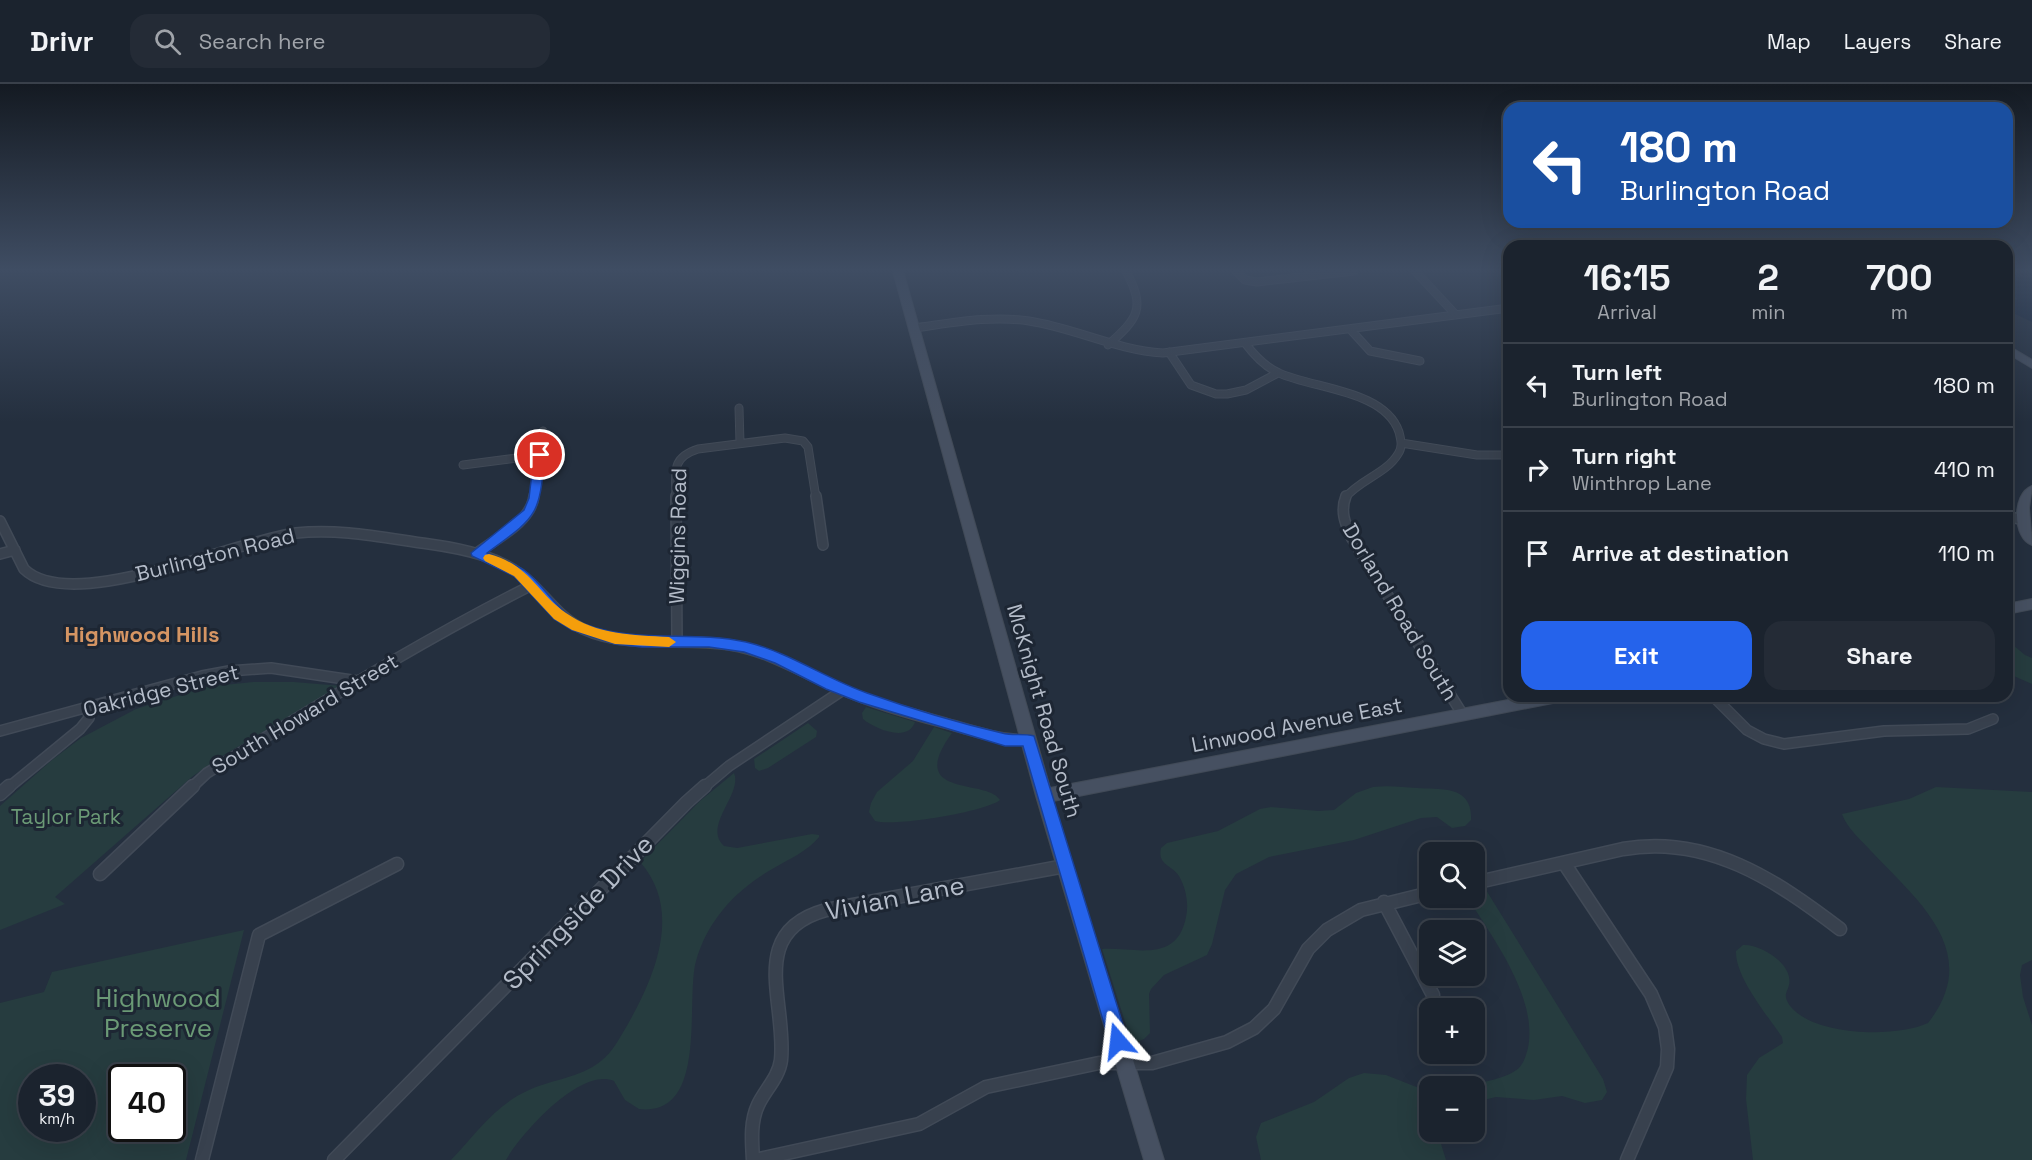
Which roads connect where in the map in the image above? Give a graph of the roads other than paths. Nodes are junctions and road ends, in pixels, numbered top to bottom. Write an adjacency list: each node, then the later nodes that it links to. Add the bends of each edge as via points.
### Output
1 (912, 321): 6 (street, McKnight Road South)
2 (979, 321): 6 (street)
3 (1024, 321): 9 (street)
4 (1132, 321): 9 (street)
5 (1409, 321): 7 (street)
6 (914, 328): 43 (street, McKnight Road South)
7 (1350, 329): 8 (street); 12 (street, via 1370,351)
8 (1245, 343): 10 (street); 14 (street)
9 (1108, 345): 10 (street)
10 (1169, 352): 14 (street, via 1191,385 1226,395 1242,394)
11 (2013, 352): 13 (street)
12 (1420, 361)
13 (2032, 365)
14 (1278, 373): 18 (street, via 1382,408 1398,428)
15 (739, 408): 17 (street)
16 (543, 431): 19 (street)
17 (740, 443): 27 (street, Wiggins Road, via 792,438 806,444); 34 (street, Wiggins Road, via 691,450 676,464)
18 (1401, 443): 20 (street, via 1477,455); 40 (street, Dorland Road South, via 1399,453 1390,463 1346,495 1341,513 1351,537)
19 (540, 455): 21 (street); 29 (street, via 530,511)
20 (1503, 455)
21 (463, 465)
22 (2032, 490): 24 (street, via 2024,504)
23 (2013, 518): 24 (street)
24 (2023, 520): 26 (street)
25 (0, 521): 28 (street, Burlington Road)
26 (2032, 540)
27 (823, 545)
28 (15, 550): 29 (street, Burlington Road, via 26,572 48,582 72,585 111,581 262,539 309,531); 30 (street)
29 (477, 553): 31 (street, Burlington Road, via 502,563)
30 (0, 555)
31 (532, 585): 34 (street, Burlington Road, via 559,615 577,627 615,639); 35 (street, South Howard Street)
32 (2032, 604): 33 (street)
33 (2013, 608)
34 (677, 642): 36 (street, Burlington Road, via 709,642 754,650)
35 (358, 681): 39 (street, Oakridge Street, via 284,668 250,668 202,676); 49 (street, South Howard Street, via 207,773)
36 (843, 690): 43 (street, Burlington Road, via 1005,740); 57 (street, Springside Drive, via 729,766 687,802)
37 (1528, 702): 40 (street, Linwood Avenue East)
38 (1719, 702): 41 (street, via 1743,728 1784,744 1884,731 1968,729)
39 (88, 709): 42 (street, Oakridge Street); 44 (street, via 89,718 80,729)
40 (1463, 715): 45 (street, Linwood Avenue East)
41 (1993, 719)
42 (0, 731)
43 (1028, 740): 45 (street, McKnight Road South)
44 (0, 794)
45 (1044, 796): 48 (street, McKnight Road South)
46 (1564, 863): 50 (street); 53 (street, via 1647,846 1709,853 1777,882); 60 (street, via 1651,994 1665,1027 1667,1067)
47 (397, 864): 56 (street, via 259,935)
48 (1065, 866): 55 (street, McKnight Road South); 58 (street, Vivian Lane, via 826,910 795,924 785,934 776,954 781,1060 754,1116)
49 (100, 874)
50 (1485, 881)
51 (1419, 895): 52 (street)
52 (1384, 903): 54 (street); 55 (street, via 1350,915 1320,936 1302,958 1279,1002 1246,1033 1208,1049 1152,1062)
53 (1840, 929)
54 (1432, 995)
55 (1125, 1063): 58 (street, via 1099,1064 986,1087 925,1122); 59 (street, McKnight Road South)
56 (202, 1160)
57 (334, 1160)
58 (754, 1160)
59 (1154, 1160)
60 (1627, 1160)

